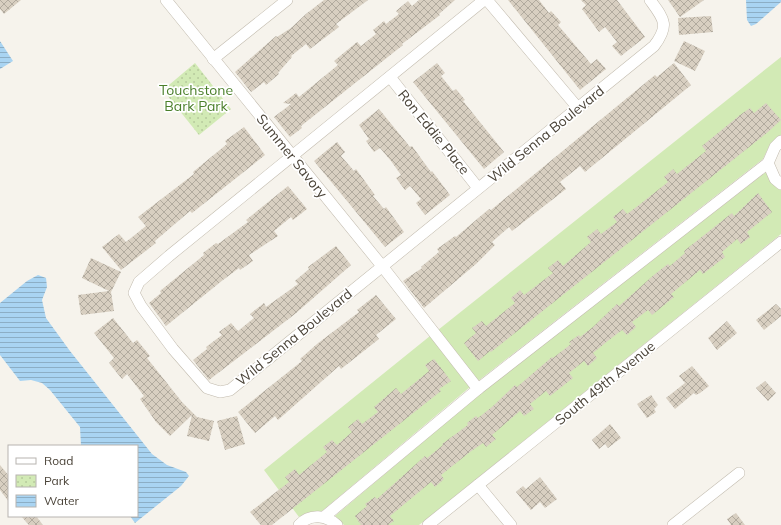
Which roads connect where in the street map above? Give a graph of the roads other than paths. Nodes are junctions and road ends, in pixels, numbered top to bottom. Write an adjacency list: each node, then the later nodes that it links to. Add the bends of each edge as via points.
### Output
1 (166, 0): 5 (street, Summer Savory)
2 (287, 0): 5 (street)
3 (486, 0): 6 (street, Wild Senna Boulevard); 7 (street)
4 (650, 0): 7 (street, Wild Senna Boulevard, via 663,19 665,27 662,36 654,46)
5 (214, 59): 9 (street, Summer Savory)
6 (390, 77): 9 (street, Wild Senna Boulevard); 12 (street, Ron Eddie Place)
7 (578, 108): 12 (street, Wild Senna Boulevard)
8 (781, 141): 10 (street, via 775,147)
9 (291, 156): 14 (street, Summer Savory); 14 (street, Wild Senna Boulevard, via 139,282 134,293 173,349 207,388 220,392 230,390)
10 (768, 163): 11 (street, via 775,179); 15 (street)
11 (781, 184)
12 (478, 188): 14 (street, Wild Senna Boulevard)
13 (781, 242): 17 (street, South 49th Avenue)
14 (382, 266): 15 (street, Summer Savory)
15 (478, 389): 18 (street)
16 (739, 473): 23 (street)
17 (478, 485): 21 (street, South 49th Avenue); 22 (street)
18 (324, 517): 19 (street, via 308,518); 20 (street)
19 (299, 525)
20 (337, 525)
21 (428, 525)
22 (511, 525)
23 (673, 525)

